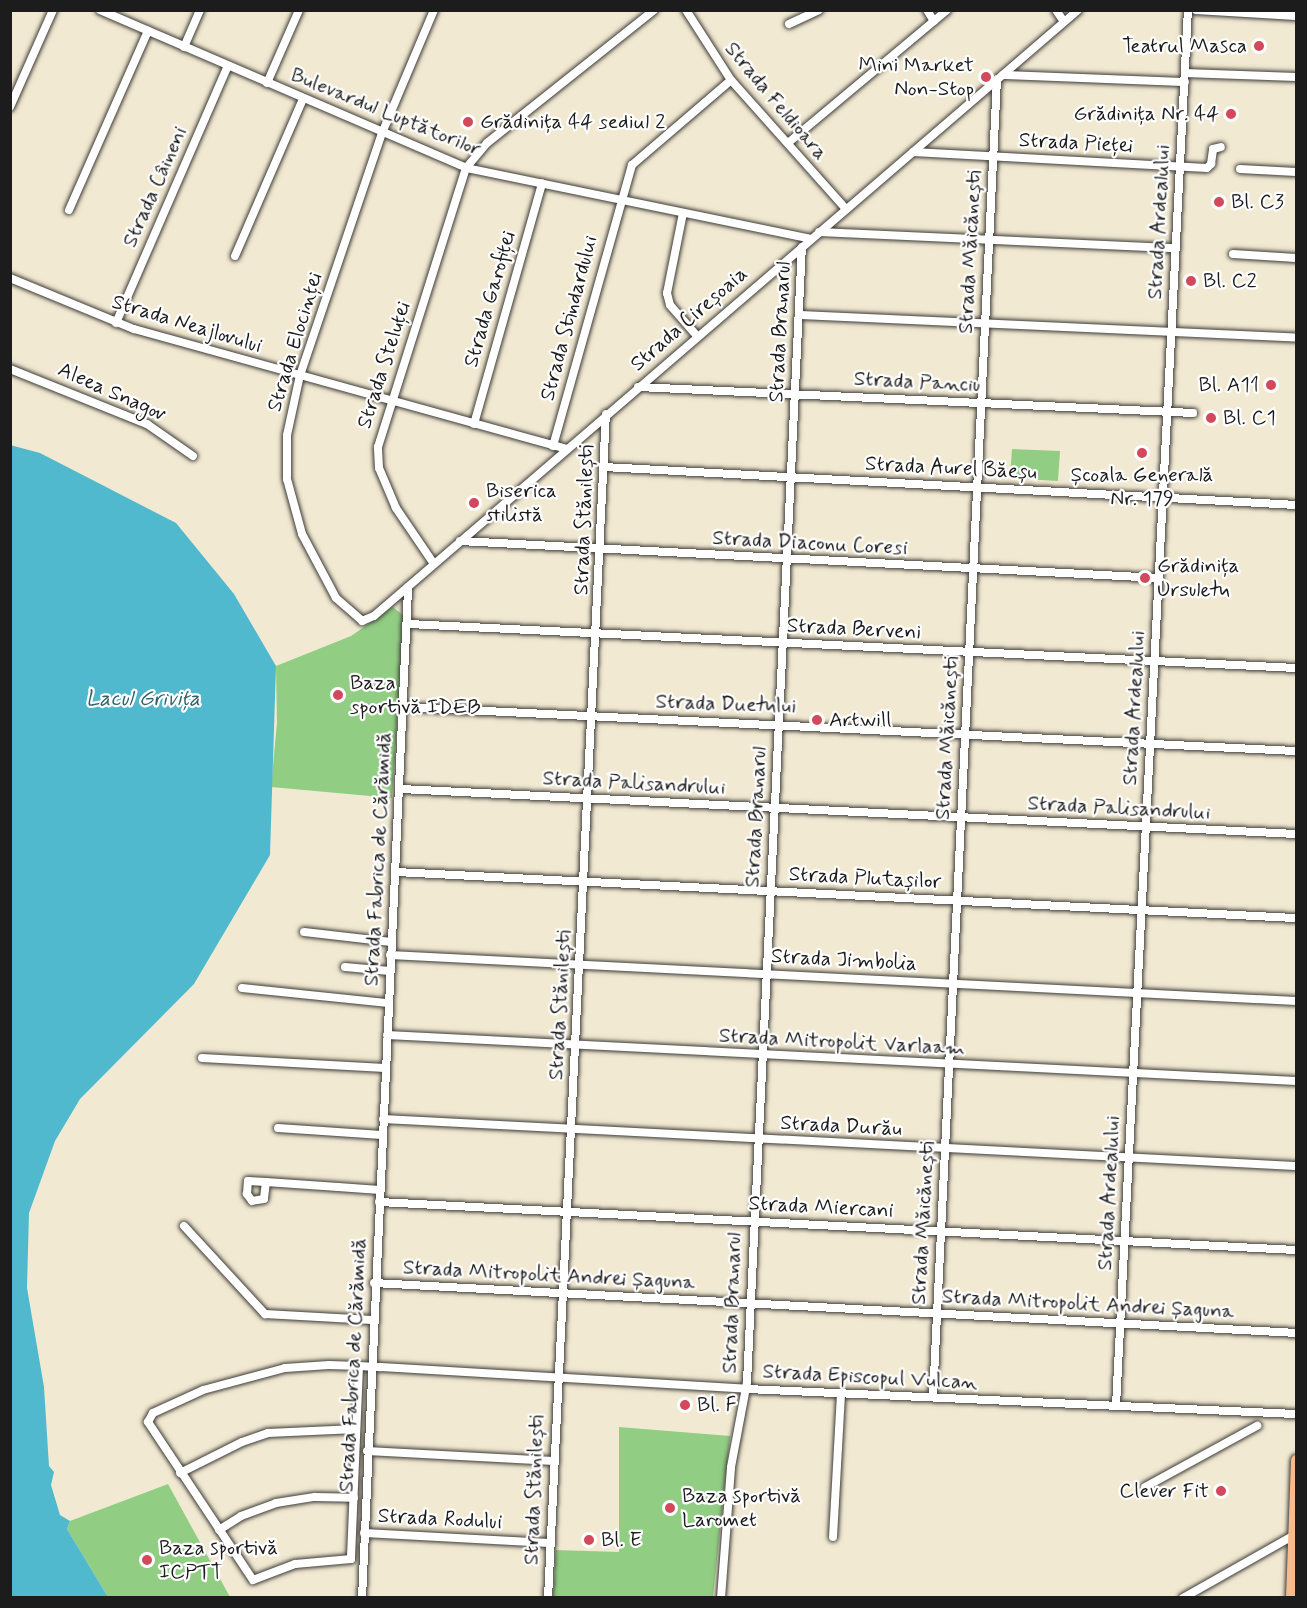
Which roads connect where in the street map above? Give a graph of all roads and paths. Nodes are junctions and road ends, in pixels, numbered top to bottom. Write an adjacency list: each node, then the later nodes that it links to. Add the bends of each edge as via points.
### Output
1 (53, 10): 28 (street)
2 (100, 10): 19 (street, Bulevardul Luptătorilor)
3 (200, 10): 20 (street)
4 (299, 10): 26 (street)
5 (434, 10): 29 (street, Strada Elocinței)
6 (654, 10): 35 (street, via 487,143)
7 (686, 10): 25 (street, Strada Feldioara)
8 (819, 10): 18 (street)
9 (927, 10): 16 (street)
10 (947, 10): 16 (street)
11 (1056, 10): 17 (street)
12 (1077, 10): 17 (street, Strada Cireșoaia)
13 (1188, 10): 23 (street, Strada Ardealului)
14 (1196, 10): 15 (street)
15 (1296, 16)
16 (934, 21): 30 (street)
17 (1064, 22): 22 (street, Strada Cireșoaia)
18 (789, 24)
19 (148, 31): 20 (street, Bulevardul Luptătorilor); 41 (street)
20 (184, 47): 21 (street, Bulevardul Luptătorilor)
21 (228, 66): 26 (street, Bulevardul Luptătorilor); 53 (street, Strada Câineni)
22 (1000, 77): 23 (street); 32 (street, Strada Cireșoaia); 33 (street, Strada Măicănești)
23 (1185, 77): 24 (street); 34 (street, Strada Ardealului)
24 (1296, 77)
25 (730, 80): 30 (street, Strada Feldioara); 39 (street, Strada Stindardului, via 638,157 628,172)
26 (267, 83): 27 (street, Bulevardul Luptătorilor)
27 (303, 99): 29 (street, Bulevardul Luptătorilor); 49 (street)
28 (11, 104)
29 (382, 133): 35 (street, Bulevardul Luptătorilor); 59 (street, Strada Elocinței)
30 (788, 143): 40 (street, Strada Feldioara)
31 (1221, 147): 34 (street, Strada Pieței, via 1213,149 1210,167)
32 (913, 152): 33 (street, Strada Pieței); 40 (street, Strada Cireșoaia)
33 (993, 157): 34 (street, Strada Pieței); 45 (street, Strada Măicănești)
34 (1180, 165): 47 (street, Strada Ardealului)
35 (466, 168): 38 (street, Bulevardul Luptătorilor); 62 (street, Strada Steluței)
36 (1240, 169): 37 (street)
37 (1296, 172)
38 (542, 183): 39 (street, Bulevardul Luptătorilor); 67 (street, Strada Garofiței)
39 (620, 200): 42 (street, Bulevardul Luptătorilor); 68 (street, Strada Stindardului)
40 (846, 209): 43 (street, Strada Cireșoaia)
41 (69, 210)
42 (683, 213): 44 (street, Bulevardul Luptătorilor); 56 (street, via 667,293 670,305)
43 (819, 232): 44 (street, Strada Cireșoaia); 45 (street)
44 (811, 239): 46 (street, Strada Cireșoaia)
45 (989, 239): 47 (street); 54 (street, Strada Măicănești)
46 (802, 247): 52 (street, Strada Branarul); 56 (street, Strada Cireșoaia)
47 (1176, 248): 55 (street, Strada Ardealului)
48 (1233, 254): 50 (street)
49 (235, 256)
50 (1296, 258)
51 (10, 278): 53 (street, Strada Neajlovului)
52 (800, 315): 54 (street); 61 (street, Strada Branarul)
53 (116, 323): 59 (street, Strada Neajlovului)
54 (984, 324): 55 (street); 63 (street, Strada Măicănești)
55 (1172, 332): 57 (street); 64 (street, Strada Ardealului)
56 (697, 336): 60 (street, Strada Cireșoaia)
57 (1296, 338)
58 (10, 369): 70 (street, Aleea Snagov, via 147,424)
59 (300, 375): 62 (street, Strada Neajlovului); 82 (street, Strada Elocinței, via 288,426 286,468 293,506 314,560 336,598 358,620 368,620)
60 (638, 387): 61 (street, Strada Panciu); 66 (street, Strada Cireșoaia)
61 (796, 394): 63 (street, Strada Panciu); 72 (street, Strada Branarul)
62 (391, 400): 67 (street, Strada Neajlovului); 79 (street, Strada Steluței, via 378,447 379,468 396,508)
63 (981, 403): 64 (street, Strada Panciu); 73 (street, Strada Măicănești)
64 (1167, 412): 65 (street, Strada Panciu); 74 (street, Strada Ardealului)
65 (1193, 413)
66 (606, 414): 69 (street, Strada Cireșoaia); 71 (street, Strada Stănilești)
67 (474, 424): 68 (street, Strada Neajlovului)
68 (553, 446): 69 (street, Strada Neajlovului)
69 (566, 449): 76 (street, Strada Cireșoaia)
70 (193, 456)
71 (604, 467): 72 (street, Strada Aurel Băeșu); 77 (street, Strada Stănilești)
72 (791, 477): 73 (street, Strada Aurel Băeșu); 78 (street, Strada Branarul)
73 (976, 487): 74 (street, Strada Aurel Băeșu); 80 (street, Strada Măicănești)
74 (1163, 496): 75 (street, Strada Aurel Băeșu); 81 (street, Strada Ardealului)
75 (1296, 505)
76 (460, 541): 77 (street, Strada Diaconu Coresi); 79 (street, Strada Cireșoaia)
77 (601, 551): 78 (street, Strada Diaconu Coresi); 84 (street, Strada Stănilești)
78 (787, 560): 80 (street, Strada Diaconu Coresi); 85 (street, Strada Branarul)
79 (434, 564): 82 (street, Strada Cireșoaia)
80 (972, 570): 81 (street, Strada Diaconu Coresi); 86 (street, Strada Măicănești)
81 (1158, 578): 87 (street, Strada Ardealului)
82 (408, 586): 83 (street, Strada Fabrica de Cărămidă)
83 (409, 624): 84 (street, Strada Berveni); 89 (street, Strada Fabrica de Cărămidă)
84 (597, 634): 85 (street, Strada Berveni); 90 (street, Strada Stănilești)
85 (783, 643): 86 (street, Strada Berveni); 91 (street, Strada Branarul)
86 (969, 652): 87 (street, Strada Berveni); 92 (street, Strada Măicănești)
87 (1155, 661): 88 (street, Strada Berveni); 93 (street, Strada Ardealului)
88 (1296, 668)
89 (405, 707): 90 (street, Strada Duetului); 95 (street, Strada Fabrica de Cărămidă)
90 (592, 717): 91 (street, Strada Duetului); 96 (street, Strada Stănilești)
91 (779, 724): 92 (street, Strada Duetului); 97 (street, Strada Branarul)
92 (965, 734): 93 (street, Strada Duetului); 98 (street, Strada Măicănești)
93 (1150, 745): 94 (street, Strada Duetului); 99 (street, Strada Ardealului)
94 (1296, 751)
95 (401, 789): 96 (street, Strada Palisandrului); 101 (street, Strada Fabrica de Cărămidă)
96 (588, 799): 97 (street, Strada Palisandrului); 102 (street, Strada Stănilești)
97 (774, 808): 98 (street, Strada Palisandrului); 103 (street, Strada Branarul)
98 (961, 818): 99 (street, Strada Palisandrului); 104 (street, Strada Măicănești)
99 (1146, 828): 100 (street, Strada Palisandrului); 105 (street, Strada Ardealului)
100 (1296, 834)
101 (396, 872): 102 (street, Strada Plutașilor); 108 (street, Strada Fabrica de Cărămidă)
102 (584, 882): 103 (street, Strada Plutașilor); 110 (street, Strada Stănilești)
103 (770, 891): 104 (street, Strada Plutașilor); 113 (street, Strada Branarul)
104 (957, 900): 105 (street, Strada Plutașilor); 114 (street, Strada Măicănești)
105 (1142, 910): 106 (street, Strada Plutașilor); 116 (street, Strada Ardealului)
106 (1296, 918)
107 (304, 932): 108 (street)
108 (391, 942): 109 (street, Strada Fabrica de Cărămidă)
109 (390, 955): 110 (street, Strada Jimbolia); 112 (street, Strada Fabrica de Cărămidă)
110 (580, 964): 113 (street, Strada Jimbolia); 120 (street, Strada Stănilești)
111 (345, 967): 112 (street)
112 (390, 971): 118 (street, Strada Fabrica de Cărămidă)
113 (765, 974): 114 (street, Strada Jimbolia); 121 (street, Strada Branarul)
114 (952, 983): 116 (street, Strada Jimbolia); 123 (street, Strada Măicănești)
115 (242, 988): 118 (street)
116 (1137, 993): 117 (street, Strada Jimbolia); 125 (street, Strada Ardealului)
117 (1296, 1001)
118 (388, 1003): 119 (street, Strada Fabrica de Cărămidă)
119 (387, 1035): 120 (street, Strada Mitropolit Varlaam); 124 (street, Strada Fabrica de Cărămidă)
120 (576, 1047): 121 (street, Strada Mitropolit Varlaam); 129 (street, Strada Stănilești)
121 (760, 1056): 123 (street, Strada Mitropolit Varlaam); 131 (street, Strada Branarul)
122 (202, 1058): 124 (street)
123 (949, 1066): 125 (street, Strada Mitropolit Varlaam); 132 (street, Strada Măicănești)
124 (382, 1068): 127 (street, Strada Fabrica de Cărămidă)
125 (1134, 1075): 126 (street, Strada Mitropolit Varlaam); 133 (street, Strada Ardealului)
126 (1296, 1081)
127 (383, 1119): 129 (street, Strada Durău); 130 (street, Strada Fabrica de Cărămidă)
128 (278, 1128): 130 (street)
129 (572, 1130): 131 (street, Strada Durău); 138 (street, Strada Stănilești)
130 (382, 1135): 136 (street, Strada Fabrica de Cărămidă)
131 (756, 1140): 132 (street, Strada Durău); 139 (street, Strada Branarul)
132 (945, 1149): 133 (street, Strada Durău); 141 (street, Strada Măicănești)
133 (1129, 1158): 134 (street, Strada Durău); 142 (street, Strada Ardealului)
134 (1296, 1166)
135 (266, 1182): 136 (street)
136 (380, 1190): 137 (street, Strada Fabrica de Cărămidă)
137 (379, 1202): 138 (street, Strada Miercani); 144 (street, Strada Fabrica de Cărămidă)
138 (566, 1212): 139 (street, Strada Miercani); 145 (street, Strada Stănilești)
139 (752, 1221): 141 (street, Strada Miercani); 146 (street, Strada Branarul)
140 (184, 1226): 148 (street, via 265,1314)
141 (941, 1232): 142 (street, Strada Miercani); 147 (street, Strada Măicănești)
142 (1125, 1241): 143 (street, Strada Miercani); 149 (street, Strada Ardealului)
143 (1296, 1250)
144 (374, 1283): 145 (street, Strada Mitropolit Andrei Șaguna); 148 (street, Strada Fabrica de Cărămidă)
145 (562, 1295): 146 (street, Strada Mitropolit Andrei Șaguna); 153 (street, Strada Stănilești)
146 (749, 1304): 147 (street, Strada Mitropolit Andrei Șaguna); 154 (street, Strada Branarul)
147 (937, 1313): 149 (street, Strada Mitropolit Andrei Șaguna); 156 (street, Strada Măicănești)
148 (372, 1320): 152 (street, Strada Fabrica de Cărămidă)
149 (1121, 1323): 150 (street, Strada Mitropolit Andrei Șaguna); 157 (street, Strada Ardealului)
150 (1296, 1333)
151 (359, 1366): 152 (street, Strada Episcopul Vulcan); 160 (street, Strada Fabrica de Cărămidă); 164 (street, Strada Episcopul Vulcan, via 285,1368 226,1381 153,1413 149,1428)
152 (370, 1366): 153 (street, Strada Episcopul Vulcan); 161 (street, Strada Fabrica de Cărămidă)
153 (557, 1378): 154 (street, Strada Episcopul Vulcan); 163 (street, Strada Stănilești)
154 (747, 1389): 155 (street, Strada Episcopul Vulcan); 176 (street, Strada Branarul, via 731,1467)
155 (841, 1393): 156 (street, Strada Episcopul Vulcan); 170 (street)
156 (933, 1398): 157 (street, Strada Episcopul Vulcan)
157 (1116, 1406): 158 (street, Strada Episcopul Vulcan)
158 (1296, 1414)
159 (1257, 1426): 165 (street)
160 (356, 1429): 164 (street, via 268,1433); 166 (street, Strada Fabrica de Cărămidă)
161 (367, 1451): 163 (street); 168 (street, Strada Fabrica de Cărămidă)
162 (1296, 1460): 169 (main road)
163 (554, 1461): 171 (street, Strada Stănilești)
164 (180, 1473): 167 (street)
165 (1145, 1487)
166 (354, 1498): 167 (street, via 276,1503 241,1516); 167 (street, Strada Fabrica de Cărămidă, via 350,1561 295,1564 255,1579 249,1577)
167 (219, 1530)
168 (364, 1533): 171 (street, Strada Rodului); 174 (street, Strada Fabrica de Cărămidă)
169 (1295, 1535): 172 (street); 173 (main road)
170 (833, 1537)
171 (550, 1543): 175 (street, Strada Stănilești)
172 (1276, 1546): 173 (street); 177 (street)
173 (1293, 1555): 178 (main road)
174 (362, 1598)
175 (548, 1598)
176 (721, 1598)
177 (1183, 1598)
178 (1291, 1598)

